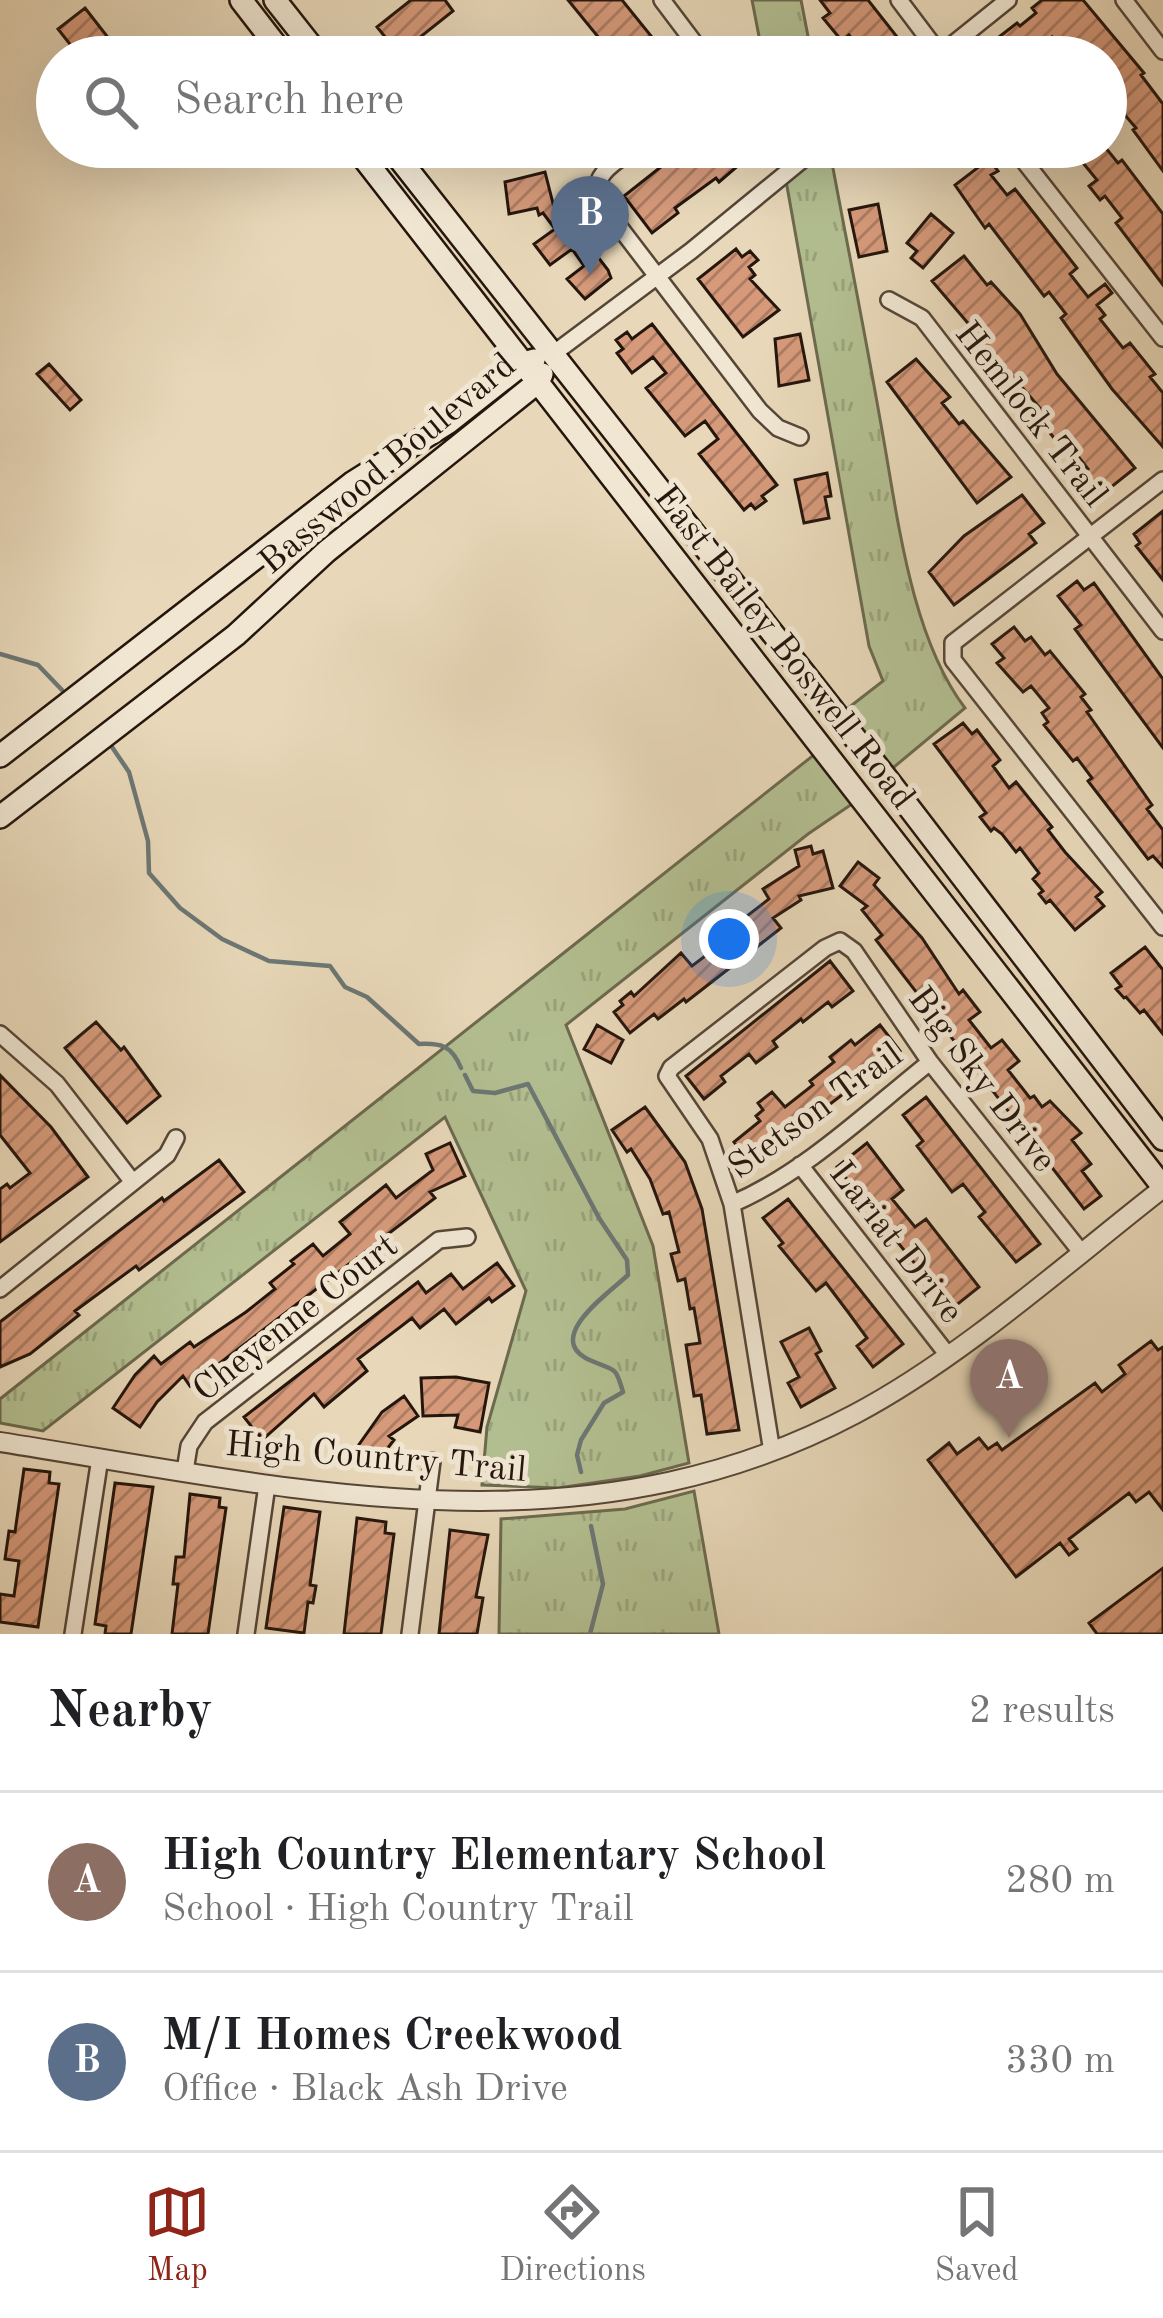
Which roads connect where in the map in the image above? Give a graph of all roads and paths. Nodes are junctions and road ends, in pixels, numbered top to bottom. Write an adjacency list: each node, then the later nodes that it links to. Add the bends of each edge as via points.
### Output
1 (275, 0): 8 (main road)
2 (662, 0): 9 (street)
3 (899, 0): 10 (street)
4 (1008, 0): 11 (street)
5 (1124, 0): 12 (street)
6 (244, 1): 7 (main road)
7 (270, 36)
8 (303, 36)
9 (689, 36)
10 (925, 36)
11 (964, 36)
12 (1163, 51)
13 (372, 168): 19 (main road, East Bailey Boswell Road)
14 (407, 168): 18 (main road, East Bailey Boswell Road)
15 (610, 168): 20 (street, via 595,188)
16 (792, 168): 20 (street)
17 (1029, 168): 22 (street)
18 (430, 197): 19 (main road); 23 (main road, East Bailey Boswell Road)
19 (407, 213): 24 (main road, East Bailey Boswell Road)
20 (655, 278): 23 (street); 25 (street, via 760,411)
21 (889, 300): 27 (street, Hemlock Trail, via 922,318)
22 (1163, 338)
23 (553, 354): 24 (main road, Basswood Boulevard); 35 (main road, East Bailey Boswell Road)
24 (531, 372): 29 (main road, Basswood Boulevard, via 352,483); 30 (main road, Basswood Boulevard, via 236,634); 38 (main road, East Bailey Boswell Road)
25 (800, 437)
26 (1163, 480): 27 (street)
27 (1091, 537): 28 (street, Hemlock Trail); 31 (street, via 952,643 953,660)
28 (1163, 631)
29 (0, 756)
30 (0, 817)
31 (1163, 927)
32 (0, 1034): 37 (street, via 57,1084)
33 (930, 1062): 36 (street, Stetson Trail); 39 (street, Big Sky Drive, via 854,952 840,941 808,961 667,1076 710,1139); 41 (street, Big Sky Drive)
34 (176, 1138): 37 (street)
35 (1163, 1139)
36 (800, 1165): 39 (street, Stetson Trail); 43 (street, Lariat Drive)
37 (132, 1181): 42 (street)
38 (1163, 1187): 41 (street, High Country Trail)
39 (732, 1204): 45 (street)
40 (467, 1237): 48 (street, Cheyenne Court, via 440,1240 205,1422)
41 (1081, 1252): 43 (street, High Country Trail)
42 (0, 1289)
43 (947, 1354): 45 (street, High Country Trail, via 856,1414)
44 (0, 1442): 46 (street, High Country Trail)
45 (772, 1452): 50 (street, High Country Trail, via 633,1492 536,1502)
46 (100, 1458): 48 (street, High Country Trail); 51 (street)
47 (432, 1461): 50 (street)
48 (185, 1471): 49 (street, High Country Trail)
49 (268, 1485): 50 (street, High Country Trail); 52 (street)
50 (428, 1499): 53 (street)
51 (73, 1634)
52 (246, 1634)
53 (410, 1634)

